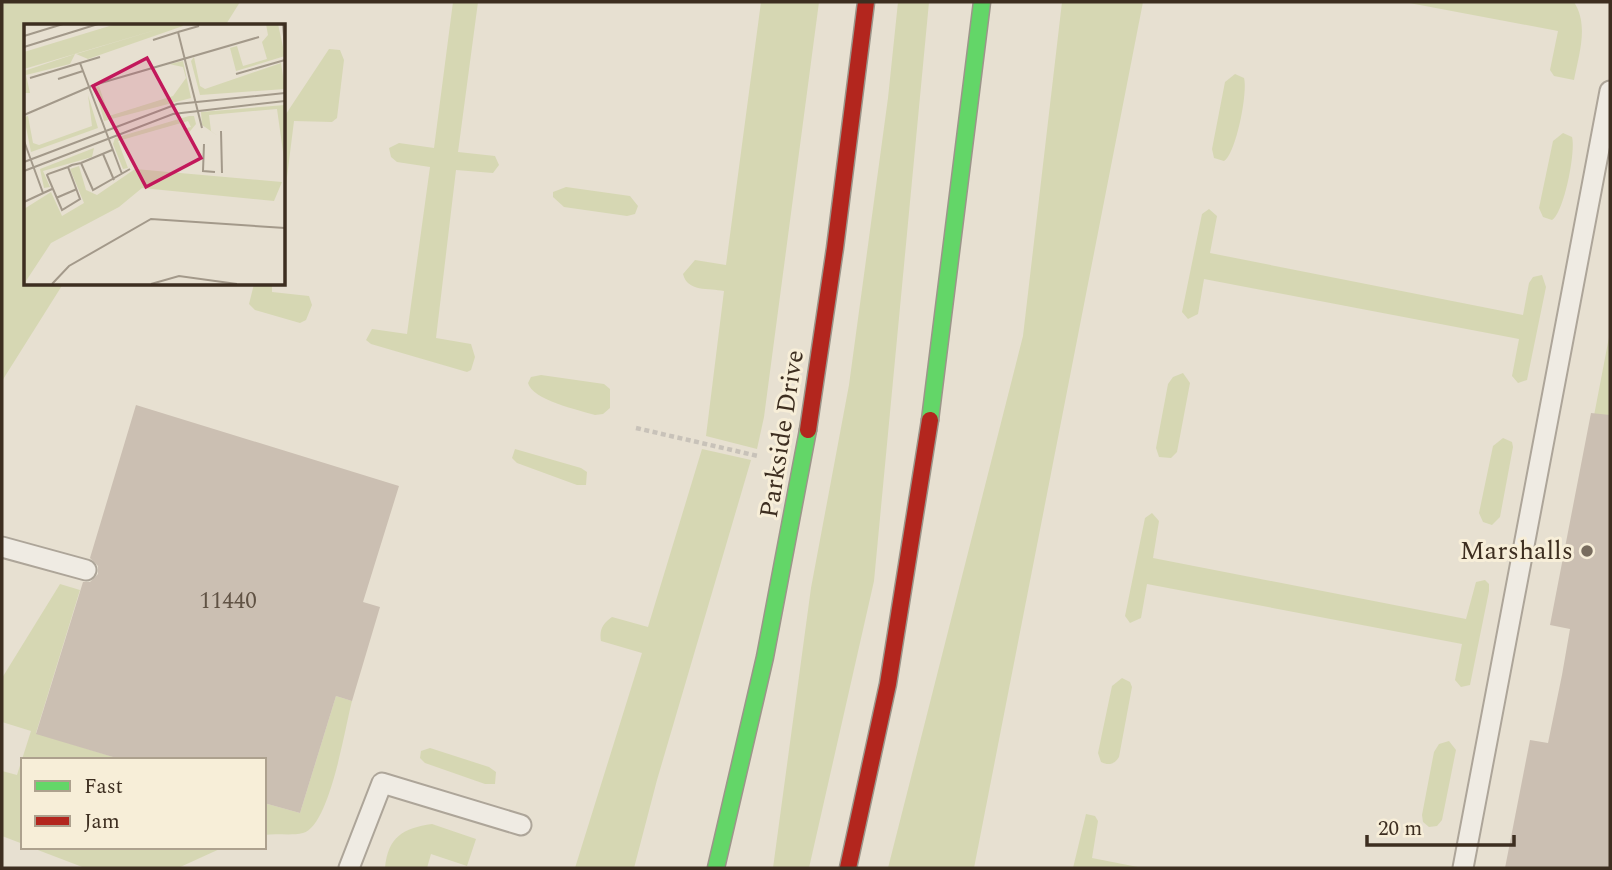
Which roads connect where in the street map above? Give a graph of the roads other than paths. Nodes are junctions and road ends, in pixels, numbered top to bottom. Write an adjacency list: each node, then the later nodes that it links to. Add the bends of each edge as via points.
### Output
1 (866, 2): 8 (street, Parkside Drive, via 851,138 797,508)
2 (982, 2): 9 (street, via 937,376 888,684)
3 (1610, 91): 10 (lane)
4 (2, 547): 5 (lane)
5 (86, 570)
6 (521, 825): 7 (lane, via 382,783)
7 (349, 868)
8 (716, 868)
9 (848, 868)
10 (1463, 868)

